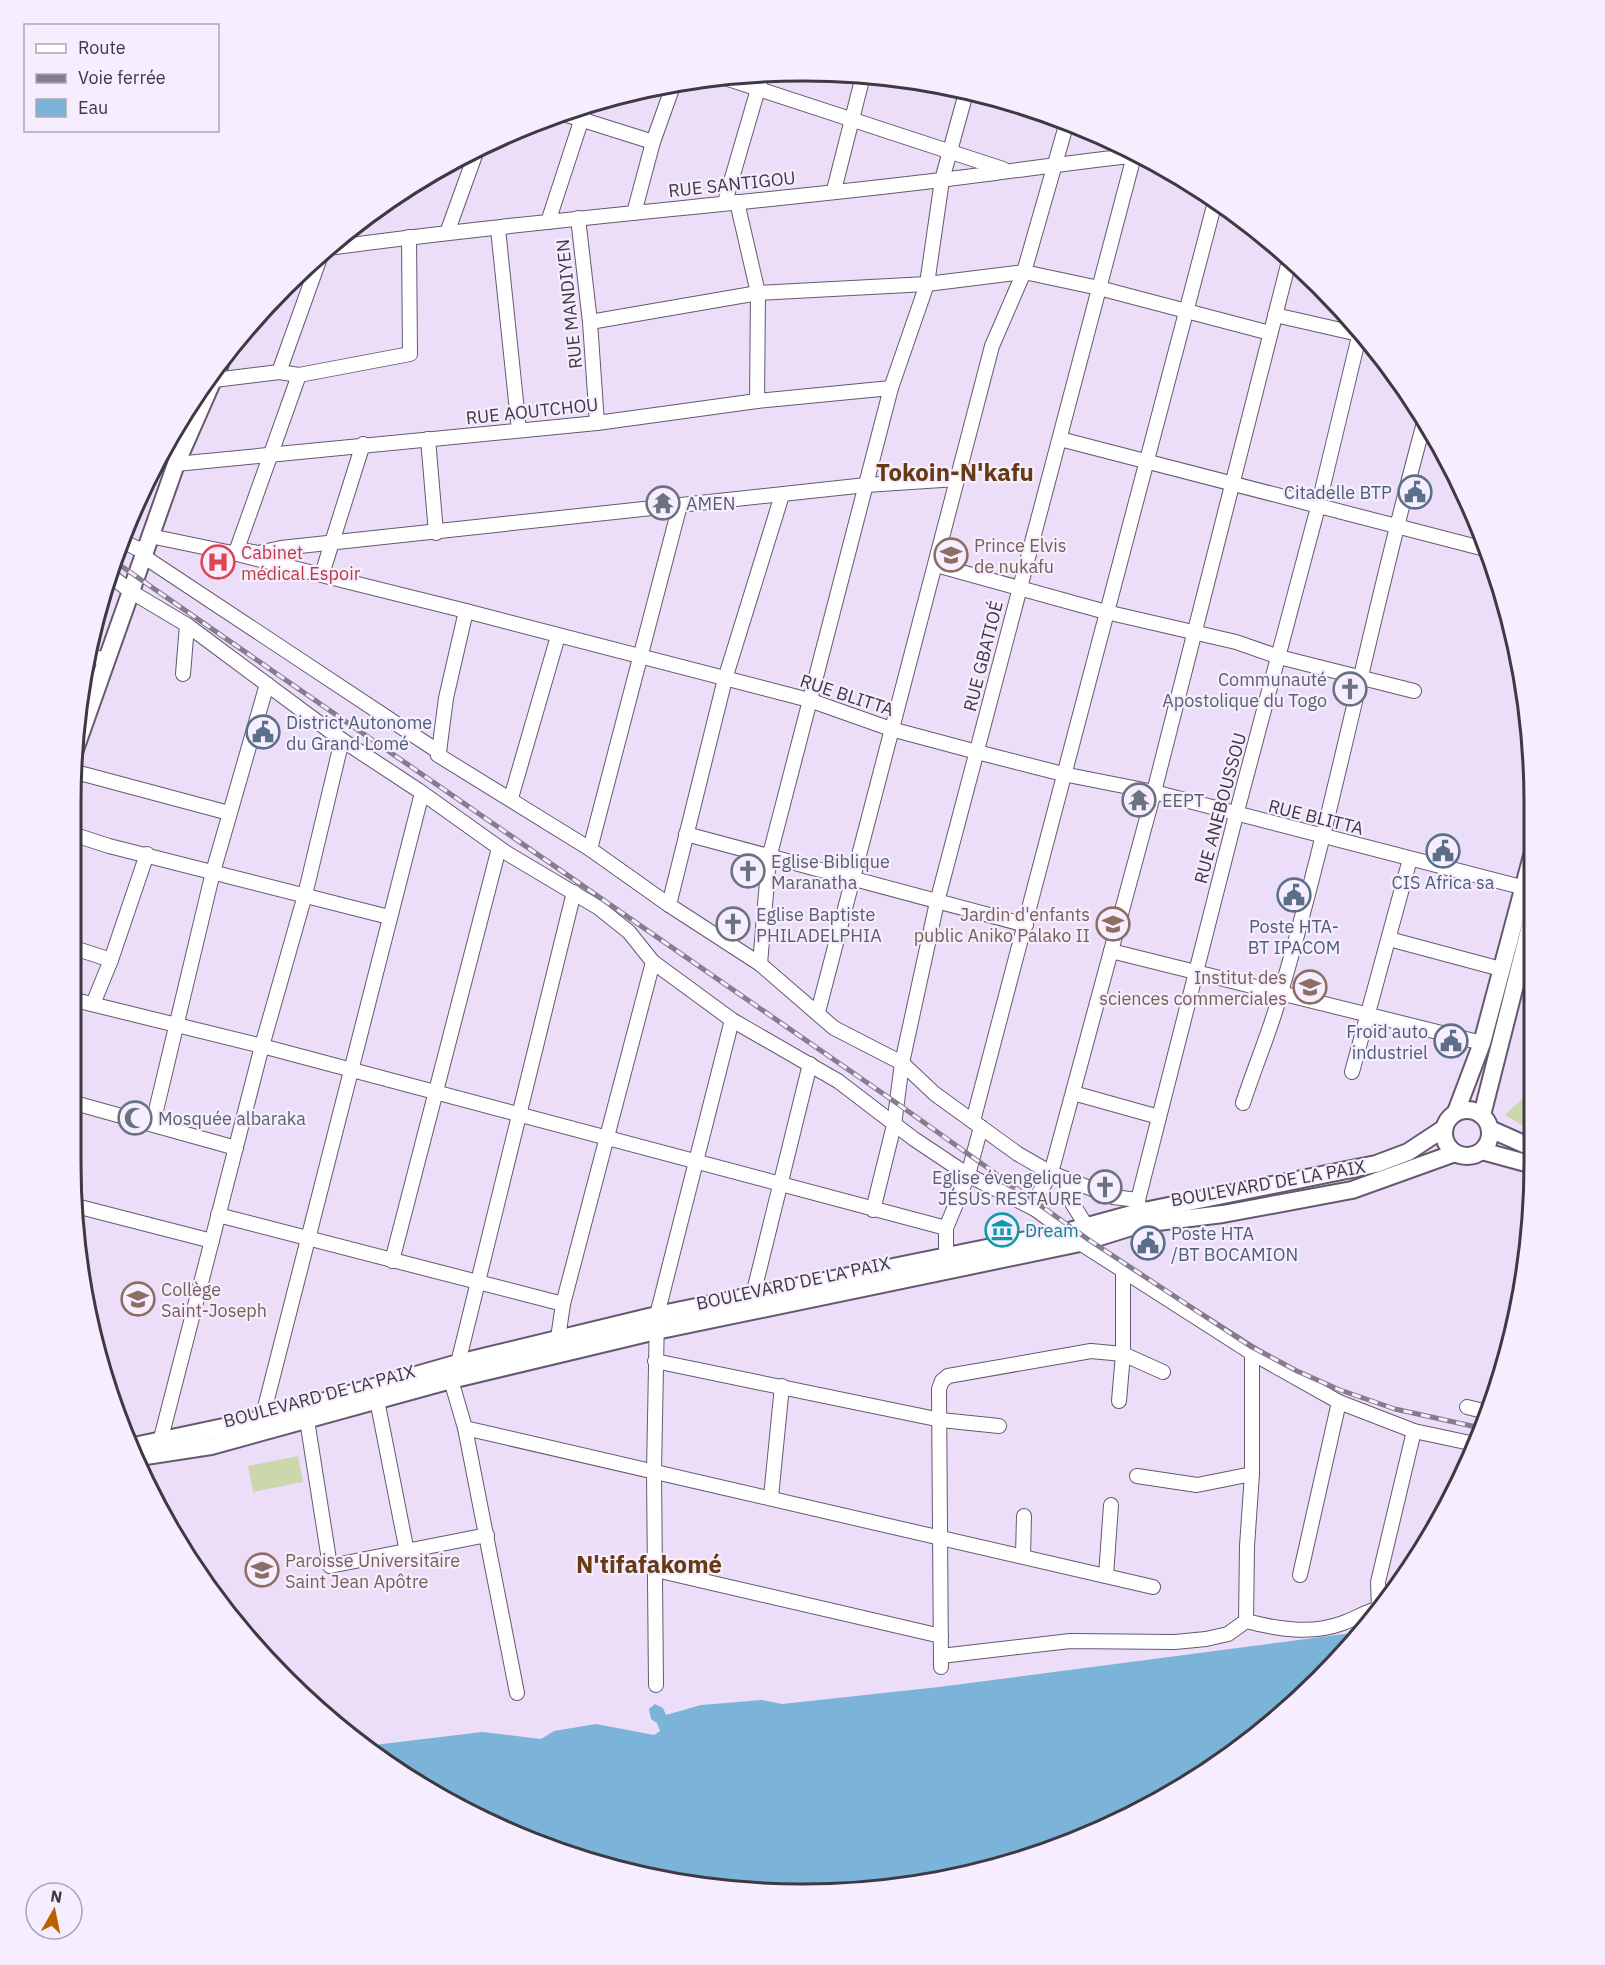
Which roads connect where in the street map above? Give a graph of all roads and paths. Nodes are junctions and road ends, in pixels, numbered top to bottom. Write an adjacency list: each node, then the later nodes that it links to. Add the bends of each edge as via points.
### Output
1 (760, 83): 4 (street)
2 (742, 84): 4 (street)
3 (862, 84): 10 (street)
4 (758, 90): 10 (street); 21 (street)
5 (670, 94): 12 (street)
6 (964, 100): 13 (street)
7 (583, 115): 9 (street)
8 (575, 118): 9 (street)
9 (582, 120): 12 (street); 25 (street)
10 (852, 120): 13 (street); 20 (street)
11 (1065, 131): 17 (street)
12 (653, 142): 23 (street)
13 (950, 152): 18 (street); 19 (street)
14 (1116, 152): 17 (street, RUE SANTIGOU)
15 (473, 161): 27 (street)
16 (1134, 162): 34 (street, RUE GBATIOÉ)
17 (1056, 163): 18 (street, RUE SANTIGOU); 32 (street)
18 (1005, 169): 19 (street, RUE SANTIGOU)
19 (942, 180): 20 (street, RUE SANTIGOU); 33 (street)
20 (834, 190): 21 (street, RUE SANTIGOU)
21 (731, 202): 23 (street, RUE SANTIGOU); 35 (street)
22 (1213, 210): 36 (street)
23 (634, 213): 24 (street, RUE SANTIGOU)
24 (578, 218): 25 (street, RUE SANTIGOU); 38 (street, RUE MANDIYEN)
25 (548, 222): 26 (street, RUE SANTIGOU)
26 (498, 229): 27 (street, RUE SANTIGOU); 49 (street)
27 (447, 233): 28 (street, RUE SANTIGOU)
28 (409, 237): 29 (street, RUE SANTIGOU); 44 (street, via 410,354)
29 (344, 246)
30 (1287, 268): 37 (street)
31 (315, 271): 43 (street)
32 (1024, 272): 33 (street); 34 (street); 58 (street, via 992,346)
33 (927, 284): 35 (street); 45 (street)
34 (1100, 288): 36 (street); 53 (street, RUE GBATIOÉ)
35 (758, 293): 38 (street); 47 (street)
36 (1185, 312): 40 (street); 56 (street)
37 (1275, 315): 39 (street); 40 (street)
38 (590, 322): 48 (street, RUE MANDIYEN)
39 (1349, 331)
40 (1270, 333): 59 (street)
41 (1359, 343): 63 (street, RUE ANEBOUSSOU)
42 (224, 372): 43 (street)
43 (279, 372): 44 (street)
44 (299, 375): 55 (street)
45 (891, 388): 47 (street, RUE AOUTCHOU); 60 (street)
46 (205, 399): 57 (main road)
47 (757, 400): 48 (street, RUE AOUTCHOU)
48 (597, 423): 49 (street, RUE AOUTCHOU)
49 (519, 430): 52 (street, RUE AOUTCHOU)
50 (184, 432): 68 (main road)
51 (1422, 434): 64 (street)
52 (428, 439): 54 (street, RUE AOUTCHOU); 65 (street)
53 (1060, 439): 56 (street); 74 (street, RUE GBATIOÉ)
54 (363, 444): 55 (street, RUE AOUTCHOU); 66 (street)
55 (271, 454): 57 (street, RUE AOUTCHOU); 70 (street)
56 (1145, 463): 59 (street); 77 (street)
57 (176, 464): 68 (main road)
58 (957, 479): 60 (street); 71 (street)
59 (1231, 483): 63 (street); 79 (street)
60 (866, 485): 61 (street); 89 (street)
61 (782, 495): 62 (street); 86 (street)
62 (680, 505): 65 (street); 82 (street)
63 (1318, 507): 64 (street); 83 (street, RUE ANEBOUSSOU)
64 (1395, 527): 69 (street); 85 (street)
65 (436, 533): 66 (street)
66 (332, 542): 70 (street, via 258,553); 72 (street)
67 (130, 543): 68 (street)
68 (144, 547): 70 (street, RUE BLITTA); 75 (main road); 93 (street)
69 (1477, 547)
70 (237, 552): 72 (street, RUE BLITTA)
71 (936, 564): 74 (street); 91 (street)
72 (322, 574): 76 (street, RUE BLITTA)
73 (116, 580): 75 (street)
74 (1019, 587): 77 (street); 94 (street, RUE GBATIOÉ)
75 (127, 589): 78 (street); 81 (main road); 90 (main road)
76 (466, 611): 80 (street, RUE BLITTA); 93 (street, via 446,698)
77 (1106, 612): 79 (street); 96 (street)
78 (187, 625): 84 (street); 87 (street)
79 (1195, 633): 83 (street); 97 (street)
80 (558, 636): 82 (street, RUE BLITTA); 99 (street)
81 (100, 640)
82 (641, 657): 86 (street, RUE BLITTA); 106 (street)
83 (1279, 657): 85 (street); 101 (street, RUE ANEBOUSSOU)
84 (183, 674)
85 (1362, 678): 88 (street); 104 (street)
86 (725, 679): 89 (street, RUE BLITTA); 102 (street)
87 (267, 684): 92 (street); 100 (street)
88 (1414, 691)
89 (809, 700): 91 (street, RUE BLITTA); 108 (street)
90 (87, 713)
91 (891, 729): 94 (street, RUE BLITTA); 111 (street)
92 (342, 740): 98 (street); 114 (street)
93 (439, 752): 99 (street, via 438,755)
94 (977, 752): 96 (street, RUE BLITTA); 116 (street, RUE GBATIOÉ)
95 (82, 774): 100 (street)
96 (1063, 774): 97 (street, RUE BLITTA); 119 (street)
97 (1154, 792): 101 (street, RUE BLITTA); 122 (street)
98 (422, 793): 105 (street); 118 (street)
99 (511, 798): 106 (street)
100 (229, 813): 110 (street)
101 (1236, 815): 104 (street, RUE BLITTA); 128 (street, RUE ANEBOUSSOU)
102 (686, 834): 108 (street); 117 (street)
103 (81, 837): 107 (street)
104 (1322, 837): 109 (street, RUE BLITTA); 129 (street)
105 (500, 848): 113 (street); 142 (street)
106 (590, 849): 117 (street)
107 (147, 854): 110 (street); 124 (street)
108 (769, 858): 111 (street); 126 (street)
109 (1410, 860): 112 (street, RUE BLITTA); 120 (street)
110 (213, 872): 114 (street); 135 (street)
111 (853, 880): 116 (street); 132 (street)
112 (1524, 888)
113 (574, 892): 125 (street, via 622,926); 147 (street)
114 (305, 895): 118 (street); 137 (street)
115 (1524, 901): 127 (main road)
116 (937, 902): 119 (street); 139 (street, RUE GBATIOÉ)
117 (669, 905): 126 (street)
118 (389, 917): 140 (street)
119 (1026, 925): 151 (street)
120 (1389, 939): 127 (street); 133 (street)
121 (81, 950): 124 (street)
122 (1111, 951): 128 (street); 143 (street)
123 (1524, 954): 149 (main road)
124 (111, 960): 131 (street)
125 (653, 962): 134 (street); 154 (street)
126 (760, 964): 132 (street)
127 (1501, 969): 136 (main road)
128 (1197, 973): 129 (street); 148 (street, RUE ANEBOUSSOU)
129 (1281, 993): 133 (street); 144 (street)
130 (81, 1001): 131 (street)
131 (93, 1004): 135 (street)
132 (818, 1012): 139 (street, via 834,1028)
133 (1368, 1015): 136 (street); 141 (street)
134 (732, 1020): 138 (street); 159 (street)
135 (176, 1024): 137 (street); 150 (street)
136 (1482, 1043): 146 (main road)
137 (262, 1046): 140 (street); 156 (street)
138 (810, 1064): 152 (street); 164 (street)
139 (902, 1064): 151 (street); 152 (street, RUE GBATIOÉ)
140 (350, 1070): 142 (street); 174 (street)
141 (1352, 1072)
142 (436, 1092): 147 (street); 176 (street)
143 (1073, 1093): 148 (street); 161 (street)
144 (1242, 1103)
145 (81, 1105): 150 (street)
146 (1456, 1112): 149 (main road, via 1472,1110); 153 (main road)
147 (517, 1114): 154 (street); 179 (street)
148 (1159, 1117): 170 (street, RUE ANEBOUSSOU)
149 (1486, 1122): 155 (main road); 157 (main road, via 1489,1141)
150 (153, 1123): 156 (street)
151 (977, 1124): 161 (street); 162 (street)
152 (894, 1125): 162 (street); 169 (street, RUE GBATIOÉ)
153 (1443, 1129): 158 (main road, via 1444,1140); 165 (main road, BOULEVARD DE LA PAIX, via 1391,1160)
154 (608, 1138): 159 (street); 181 (street)
155 (1524, 1143)
156 (236, 1148): 171 (street)
157 (1482, 1151): 158 (main road, via 1471,1156); 160 (main road)
158 (1455, 1154): 166 (main road, BOULEVARD DE LA PAIX, via 1352,1191)
159 (696, 1161): 164 (street); 182 (street)
160 (1524, 1163)
161 (1051, 1173): 163 (street); 168 (street, via 1035,1200)
162 (968, 1175): 168 (street); 172 (street)
163 (1065, 1179): 170 (street, via 1113,1197); 173 (street)
164 (779, 1183): 169 (street); 180 (street)
165 (1267, 1186): 166 (main road); 170 (main road, BOULEVARD DE LA PAIX)
166 (1271, 1206): 170 (main road, BOULEVARD DE LA PAIX)
167 (83, 1208): 175 (street)
168 (1035, 1209): 173 (street)
169 (873, 1210): 172 (street)
170 (1139, 1212): 173 (main road, BOULEVARD DE LA PAIX)
171 (219, 1215): 174 (street); 175 (street)
172 (946, 1228): 177 (street)
173 (1077, 1233): 177 (main road, BOULEVARD DE LA PAIX); 178 (street)
174 (306, 1238): 176 (street); 198 (street)
175 (212, 1241): 202 (street)
176 (392, 1261): 179 (street)
177 (945, 1263): 180 (main road, BOULEVARD DE LA PAIX); 182 (main road, BOULEVARD DE LA PAIX)
178 (1123, 1273): 184 (street); 185 (street)
179 (476, 1283): 181 (street); 187 (street)
180 (753, 1295): 182 (main road, BOULEVARD DE LA PAIX)
181 (563, 1304): 183 (street)
182 (656, 1323): 183 (main road, BOULEVARD DE LA PAIX); 186 (street); 189 (main road, BOULEVARD DE LA PAIX)
183 (558, 1338): 187 (main road, BOULEVARD DE LA PAIX)
184 (1252, 1353): 193 (street); 207 (street)
185 (1123, 1354): 188 (street); 192 (street); 197 (street, via 1078,1352 948,1376 940,1385)
186 (655, 1361): 190 (street); 206 (street)
187 (458, 1363): 198 (main road, BOULEVARD DE LA PAIX)
188 (1163, 1372)
189 (451, 1380): 191 (main road, BOULEVARD DE LA PAIX); 200 (street)
190 (782, 1386): 197 (street); 209 (street)
191 (377, 1400): 196 (main road, BOULEVARD DE LA PAIX); 214 (street)
192 (1119, 1401)
193 (1338, 1402): 201 (street); 217 (street)
194 (1467, 1407): 195 (street)
195 (1480, 1410)
196 (307, 1420): 198 (main road, BOULEVARD DE LA PAIX); 214 (street, via 330,1566)
197 (941, 1420): 199 (street); 213 (street)
198 (263, 1425): 202 (main road, BOULEVARD DE LA PAIX); 205 (main road, BOULEVARD DE LA PAIX, via 211,1446)
199 (999, 1426)
200 (465, 1428): 206 (street); 212 (street)
201 (1414, 1431): 203 (street); 220 (street, via 1378,1582)
202 (160, 1442): 204 (main road, BOULEVARD DE LA PAIX)
203 (1467, 1442)
204 (139, 1445)
205 (144, 1456)
206 (654, 1471): 209 (street); 216 (street)
207 (1252, 1474): 208 (street, via 1197,1485); 222 (street)
208 (1137, 1476)
209 (771, 1497): 213 (street)
210 (1110, 1505): 218 (street)
211 (1024, 1516): 215 (street)
212 (488, 1535): 214 (street); 225 (street)
213 (939, 1536): 215 (street); 223 (street)
214 (407, 1552)
215 (1023, 1556): 218 (street)
216 (656, 1570): 223 (street); 224 (street)
217 (1300, 1575)
218 (1106, 1576): 219 (street)
219 (1153, 1587)
220 (1380, 1595)
221 (1364, 1615): 222 (street, via 1314,1629 1279,1630)
222 (1245, 1621): 223 (street, via 1228,1634 1206,1639 1070,1641 941,1661)
223 (941, 1636)
224 (656, 1685)
225 (517, 1693)

